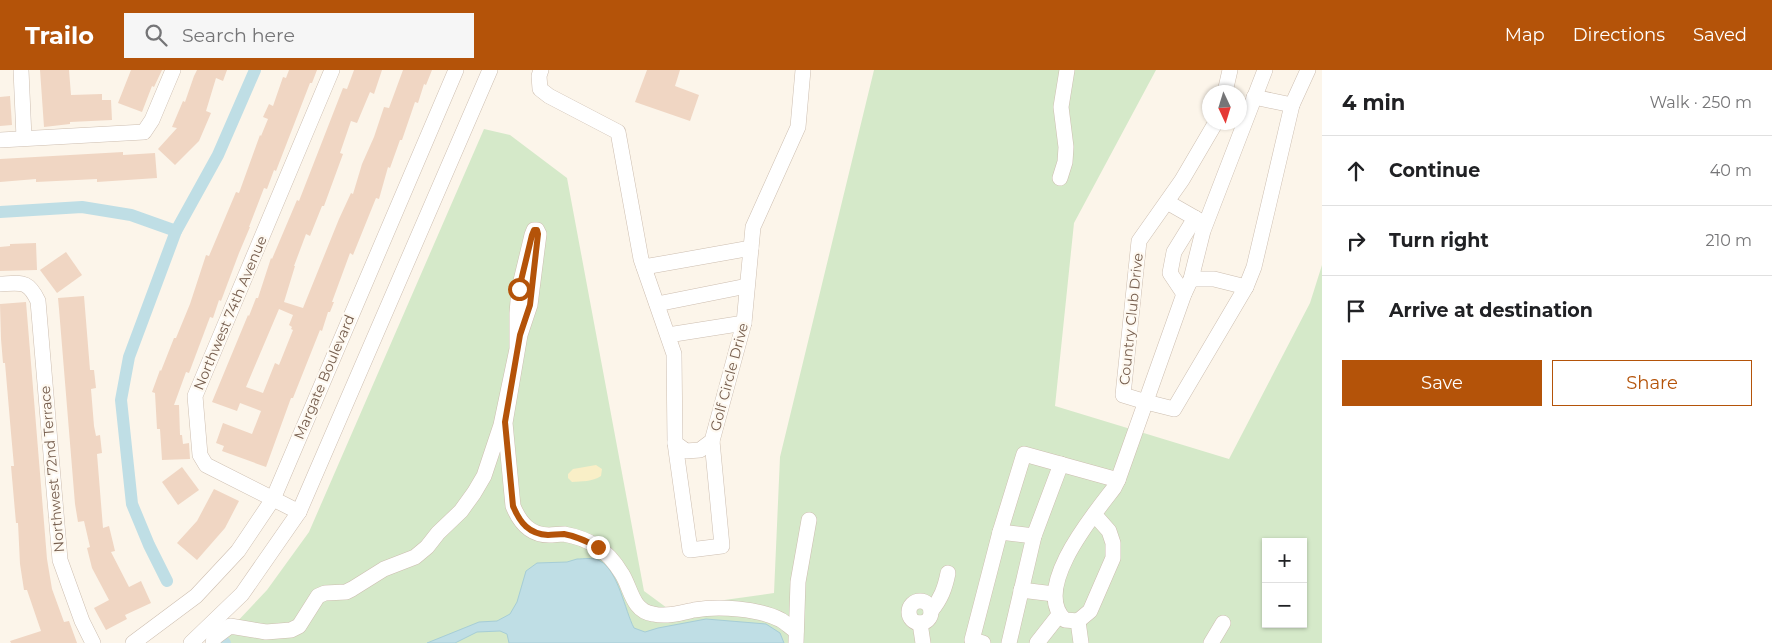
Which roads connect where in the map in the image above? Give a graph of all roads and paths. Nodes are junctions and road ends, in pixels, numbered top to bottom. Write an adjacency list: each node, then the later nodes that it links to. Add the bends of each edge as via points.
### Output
1 (21, 70): 16 (street)
2 (173, 70): 16 (street, via 144,132)
3 (332, 70): 36 (street, Northwest 74th Avenue, via 195,396 200,455 206,465)
4 (456, 70): 36 (street, Margate Boulevard)
5 (490, 70): 37 (street)
6 (803, 70): 21 (street, Golf Circle Drive, via 798,127 754,226)
7 (1230, 70): 12 (street)
8 (1265, 70): 13 (street, Country Club Drive)
9 (1308, 70): 14 (street, Country Club Drive)
10 (536, 72): 22 (street, via 540,88 549,96 618,132)
11 (1067, 74): 18 (street, via 1062,108 1066,148)
12 (1227, 85)
13 (1254, 97): 14 (street); 20 (street, Country Club Drive)
14 (1292, 105): 26 (street, Country Club Drive, via 1254,267)
15 (1211, 130): 19 (street, Country Club Drive)
16 (24, 138): 17 (street)
17 (0, 140)
18 (1060, 178)
19 (1167, 202): 20 (street); 31 (street, Country Club Drive, via 1139,241 1131,313 1123,394)
20 (1200, 221): 23 (street, Country Club Drive); 27 (street, via 1174,252 1170,273)
21 (751, 248): 22 (street); 25 (street, Golf Circle Drive)
22 (644, 267): 28 (street)
23 (1191, 279): 26 (street, via 1214,279); 27 (street, Country Club Drive)
24 (0, 284): 51 (street, Northwest 72nd Terrace, via 22,283 33,289 38,302 60,560)
25 (748, 286): 28 (street); 29 (street, Golf Circle Drive)
26 (1246, 287): 31 (street, Country Club Drive, via 1174,409)
27 (1184, 294): 31 (street, Country Club Drive)
28 (657, 304): 30 (street)
29 (744, 323): 30 (street); 32 (street, Golf Circle Drive)
30 (668, 335): 33 (street, via 674,354)
31 (1146, 402): 35 (street, Country Club Drive)
32 (712, 441): 33 (street, Golf Circle Drive, via 700,450 686,451); 33 (street, via 722,546 690,550)
33 (675, 443)
34 (1060, 464): 35 (street); 40 (street, via 1024,454); 41 (street)
35 (1118, 480): 38 (street, Country Club Drive)
36 (273, 498): 37 (street, Northwest 74th Avenue); 52 (street, Margate Boulevard, via 238,551 196,596)
37 (299, 512): 53 (street, via 242,594)
38 (1094, 514): 44 (street, Country Club Drive, via 1066,558); 47 (street, via 1109,531 1113,558 1090,611)
39 (809, 520): 50 (street, via 798,582)
40 (1000, 532): 41 (street); 56 (street, via 972,640)
41 (1034, 536): 43 (street)
42 (948, 573): 45 (street, via 945,588)
43 (1021, 590): 44 (street); 57 (street)
44 (1054, 594): 46 (street)
45 (932, 610): 48 (street, via 928,621); 48 (street, via 924,600 916,600 910,606 908,614 912,621)
46 (1059, 614): 47 (street, via 1065,620); 58 (street)
47 (1078, 621): 59 (street)
48 (920, 623): 55 (street)
49 (1223, 623): 60 (street)
50 (796, 637): 54 (street, via 781,620 768,614 712,609 651,614 636,604 623,574 598,547 578,537 539,534 527,529 518,517 513,506 505,422 520,335 530,305 538,234 534,230 519,289 517,349 501,425 484,476 461,511 422,553 384,569 346,592 318,596 299,626 291,630 266,632 230,626 214,638)
51 (93, 643)
52 (133, 643)
53 (191, 643)
54 (213, 643)
55 (923, 643)
56 (983, 643)
57 (1009, 643)
58 (1037, 643)
59 (1081, 643)
60 (1211, 643)

